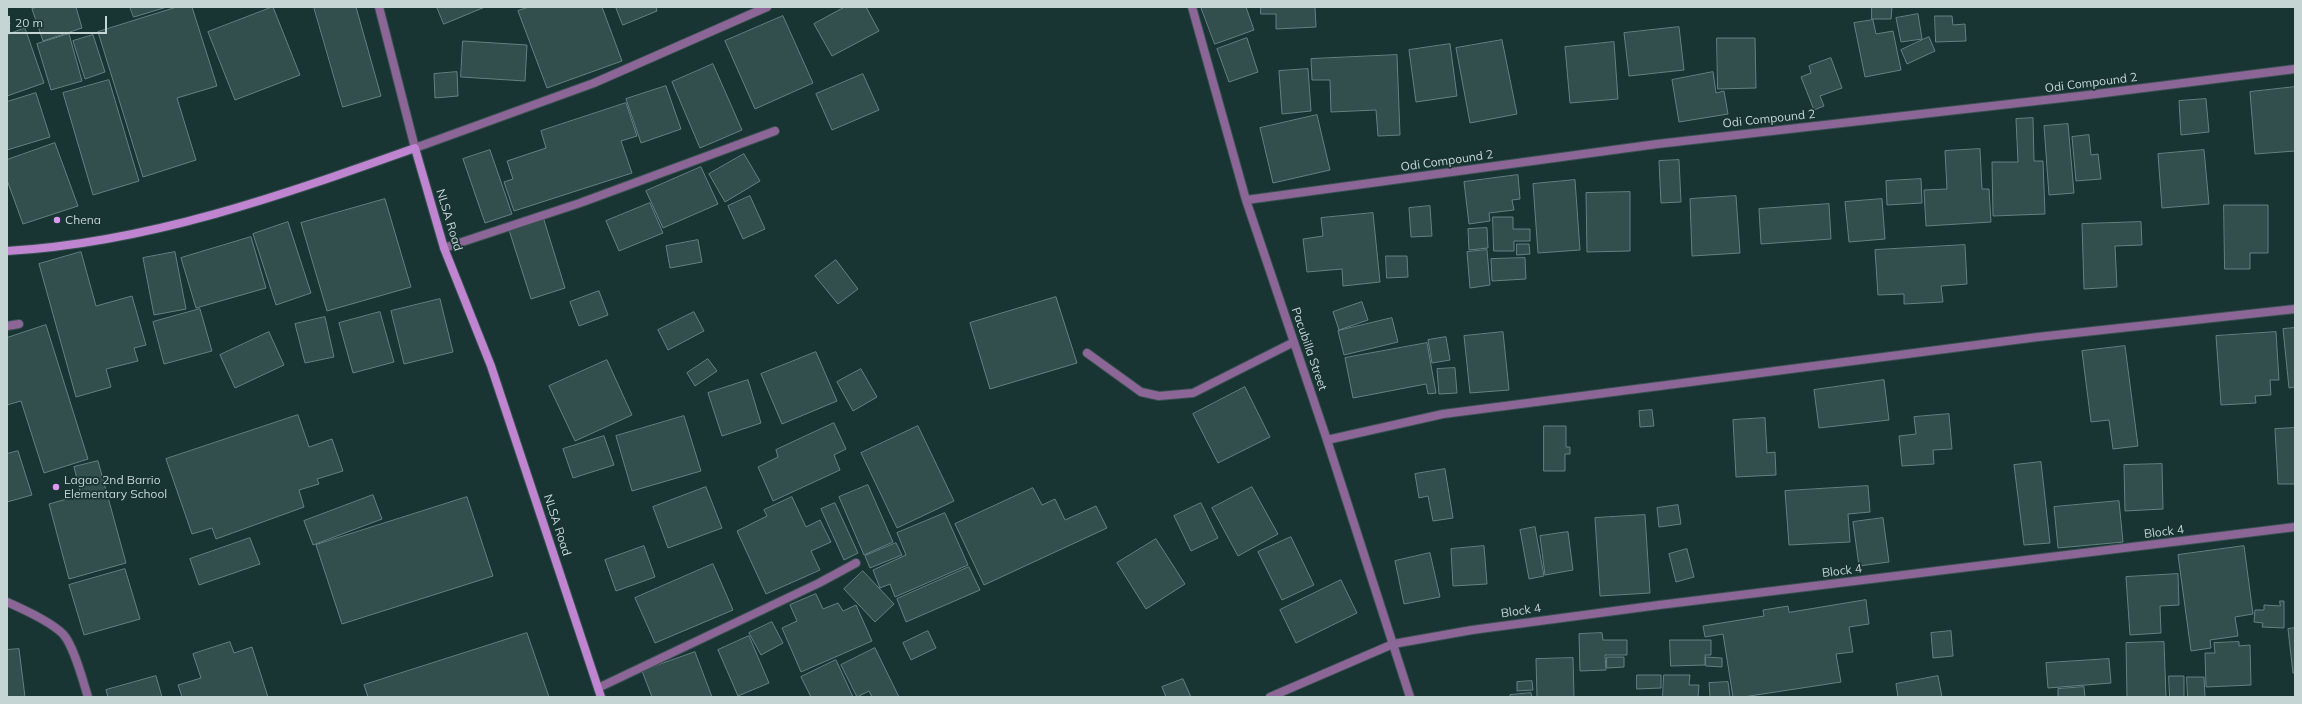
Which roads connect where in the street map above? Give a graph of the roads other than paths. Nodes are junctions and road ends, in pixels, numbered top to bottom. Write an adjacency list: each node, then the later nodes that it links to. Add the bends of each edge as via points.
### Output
1 (379, 7): 6 (street)
2 (767, 7): 6 (street, via 594,83)
3 (1192, 7): 7 (street, Pacubilla Street)
4 (2295, 69): 7 (street, Odi Compound 2, via 1657,144)
5 (775, 131): 8 (street, via 580,203)
6 (415, 148): 8 (main road, NLSA Road); 9 (main road, via 316,184 209,216 126,236)
7 (1246, 200): 13 (street, Pacubilla Street)
8 (444, 248): 20 (main road, NLSA Road, via 492,366)
9 (7, 251)
10 (2295, 309): 15 (street, via 2038,337 1443,414)
11 (19, 324): 12 (street)
12 (7, 326)
13 (1294, 342): 14 (street, via 1193,393 1159,396 1142,392); 15 (street, Pacubilla Street)
14 (1088, 353)
15 (1327, 440): 19 (street, Pacubilla Street)
16 (2295, 527): 19 (street, Block 4, via 1636,608 1472,630)
17 (856, 563): 20 (street)
18 (7, 602): 21 (street, via 27,611 63,635 79,665)
19 (1393, 644): 23 (street, Block 4); 24 (street, Pacubilla Street)
20 (598, 688): 22 (main road, NLSA Road)
21 (88, 697)
22 (601, 697)
23 (1270, 697)
24 (1410, 697)

